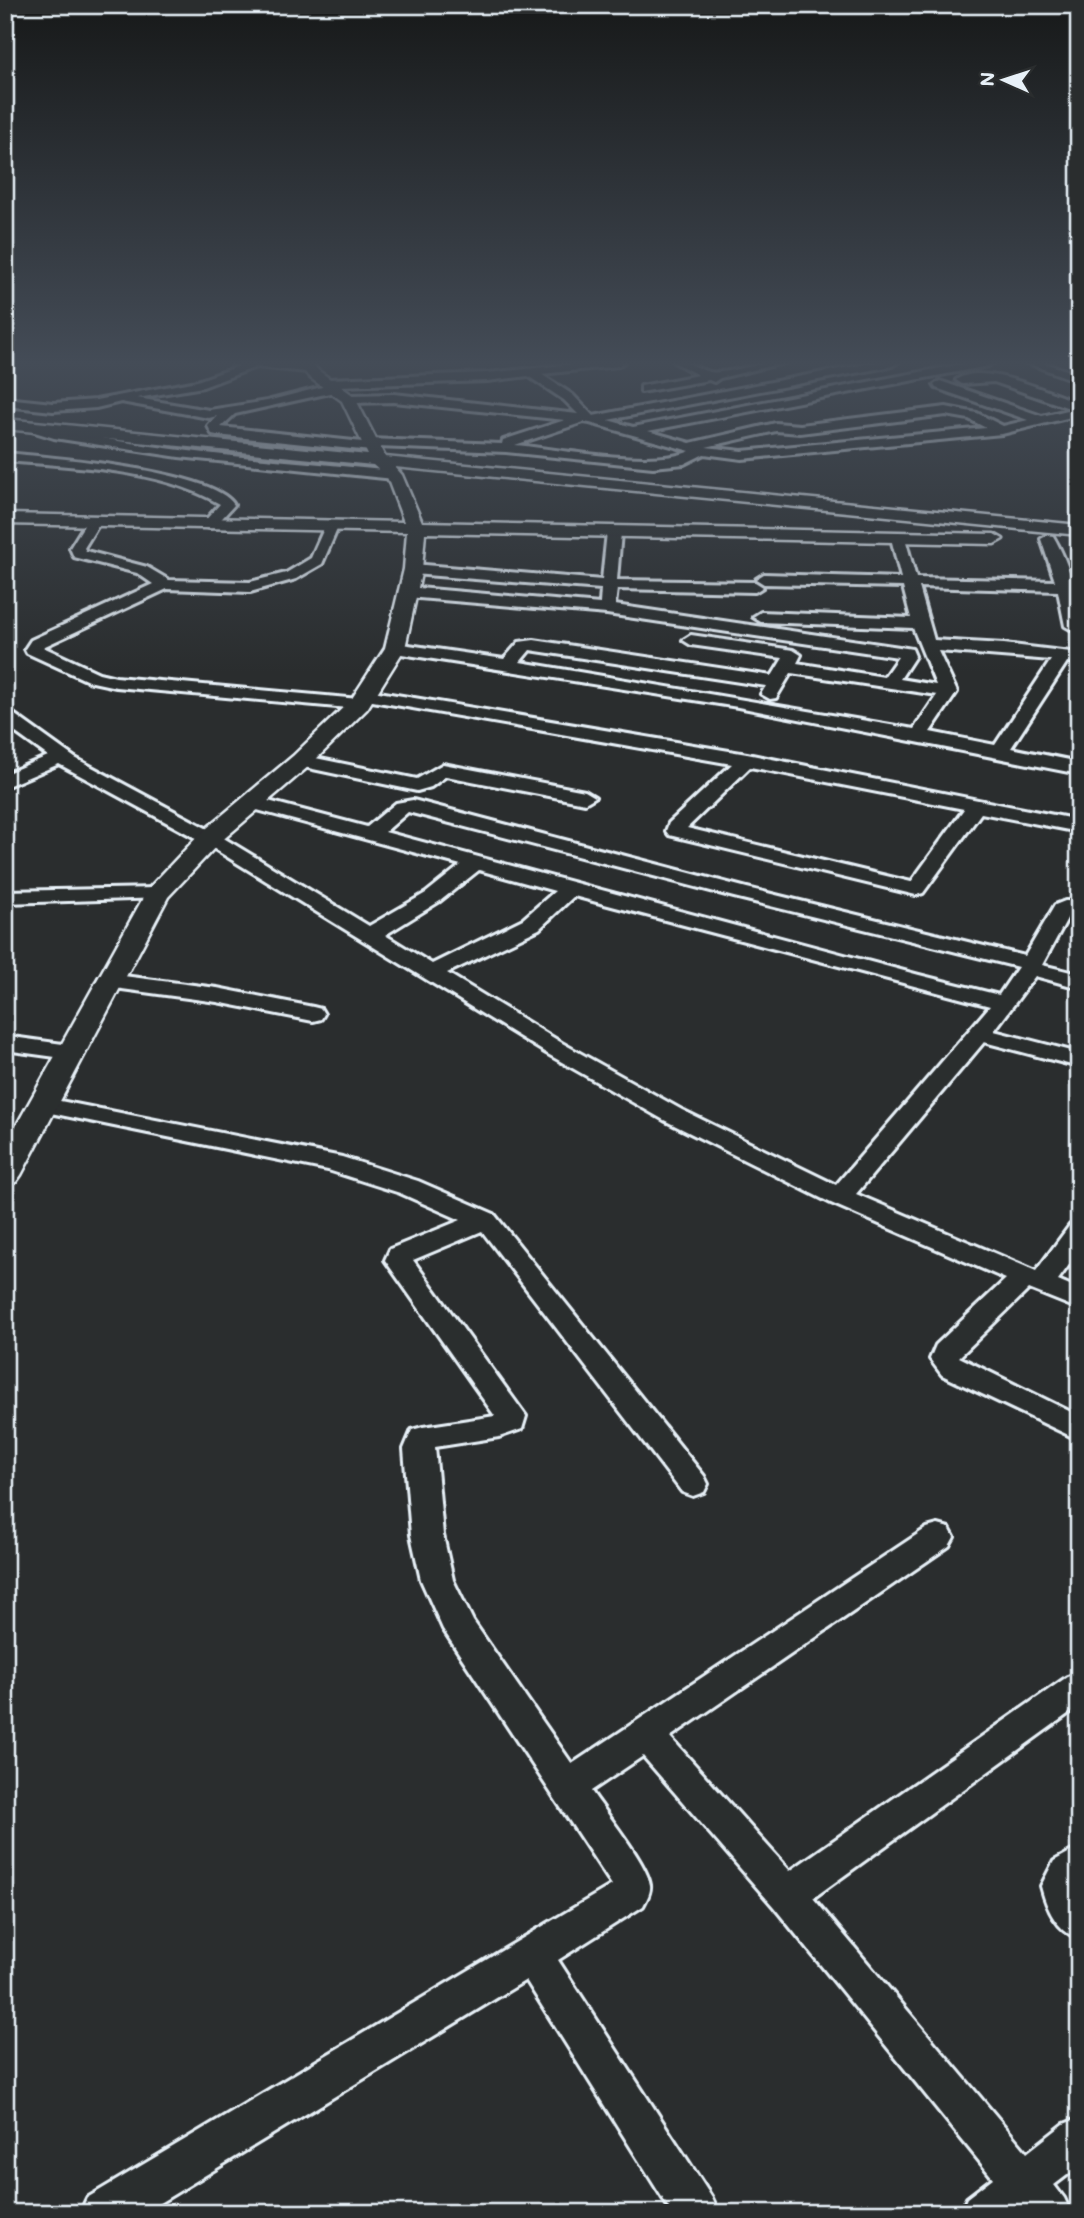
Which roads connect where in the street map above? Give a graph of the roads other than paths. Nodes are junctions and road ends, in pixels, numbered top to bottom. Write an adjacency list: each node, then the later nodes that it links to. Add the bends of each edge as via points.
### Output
1 (71, 466): 6 (street, via 136,474 213,494 227,505)
2 (382, 466): 8 (street)
3 (423, 466): 9 (street)
4 (5, 519): 5 (street)
5 (93, 522): 6 (street); 16 (street, via 76,548 79,554 142,570)
6 (209, 524): 7 (street)
7 (331, 527): 8 (street); 16 (street, via 317,561 268,584 222,588)
8 (416, 529): 10 (street); 14 (street)
9 (1079, 530)
10 (614, 532): 11 (street); 17 (street)
11 (898, 538): 12 (street); 15 (street)
12 (1048, 539): 13 (street); 18 (street)
13 (1079, 540)
14 (413, 569): 17 (street); 19 (street)
15 (912, 583): 17 (street); 18 (street); 22 (street)
16 (165, 584): 33 (street, via 33,649 94,677 117,682)
17 (608, 585): 20 (street)
18 (1065, 586): 23 (street, via 1073,626)
19 (407, 592): 20 (street); 26 (street)
20 (607, 609): 31 (street, via 906,653)
21 (761, 617): 22 (street)
22 (920, 623): 25 (street)
23 (1079, 629)
24 (691, 640): 29 (street, via 791,654)
25 (927, 645): 27 (street); 32 (street)
26 (395, 648): 28 (street); 33 (street)
27 (1070, 657): 37 (street)
28 (508, 665): 30 (street, via 526,646 534,645); 34 (street)
29 (787, 667): 30 (street); 31 (street)
30 (777, 682): 34 (street)
31 (889, 683): 32 (street)
32 (948, 692): 36 (street)
33 (363, 700): 39 (street); 40 (street)
34 (762, 706): 36 (street)
35 (5, 716): 38 (street)
36 (919, 735): 37 (street)
37 (1001, 750): 41 (street)
38 (61, 757): 42 (street); 48 (street)
39 (747, 760): 45 (street); 45 (street, via 676,831 916,889)
40 (301, 761): 43 (street, via 417,785 446,770); 44 (street)
41 (1079, 768)
42 (5, 780)
43 (585, 797)
44 (253, 803): 47 (street); 48 (street)
45 (977, 805): 46 (street)
46 (1079, 826)
47 (371, 834): 49 (street); 55 (street, via 402,807 413,806)
48 (210, 838): 51 (street); 54 (street)
49 (477, 862): 50 (street); 54 (street, via 433,897)
50 (570, 888): 56 (street, via 519,931); 59 (street)
51 (158, 894): 52 (street); 57 (street)
52 (5, 897)
53 (1079, 907): 55 (street, via 1062,909)
54 (370, 935): 56 (street)
55 (1030, 966): 58 (street); 59 (street)
56 (431, 973): 67 (street, via 673,1115)
57 (108, 981): 60 (street); 63 (street)
58 (1079, 981)
59 (1005, 1003): 61 (street)
60 (313, 1014)
61 (979, 1034): 64 (street); 67 (street)
62 (5, 1043): 63 (street)
63 (70, 1052): 65 (street)
64 (1079, 1060)
65 (44, 1105): 66 (street); 68 (street, via 333,1163 409,1187)
66 (5, 1175)
67 (840, 1197): 70 (street)
68 (485, 1220): 73 (street); 77 (street, via 399,1259 511,1416 511,1421 499,1426 423,1438 419,1449 427,1535 437,1580 460,1629)
69 (1079, 1231): 70 (street)
70 (1032, 1280): 71 (street); 72 (street, via 946,1352 944,1359 951,1368)
71 (1079, 1300)
72 (1079, 1429)
73 (693, 1484)
74 (938, 1537): 76 (street)
75 (1079, 1687): 79 (street)
76 (645, 1733): 77 (street); 79 (street)
77 (568, 1787): 81 (street, via 626,1874 630,1894)
78 (1079, 1864): 80 (street, via 1066,1873 1060,1886 1064,1902)
79 (787, 1895): 83 (street)
80 (1079, 1922)
81 (532, 1955): 84 (street); 85 (street)
82 (1079, 2139): 83 (street)
83 (1037, 2197): 86 (street)
84 (102, 2213)
85 (697, 2213)
86 (982, 2213)

